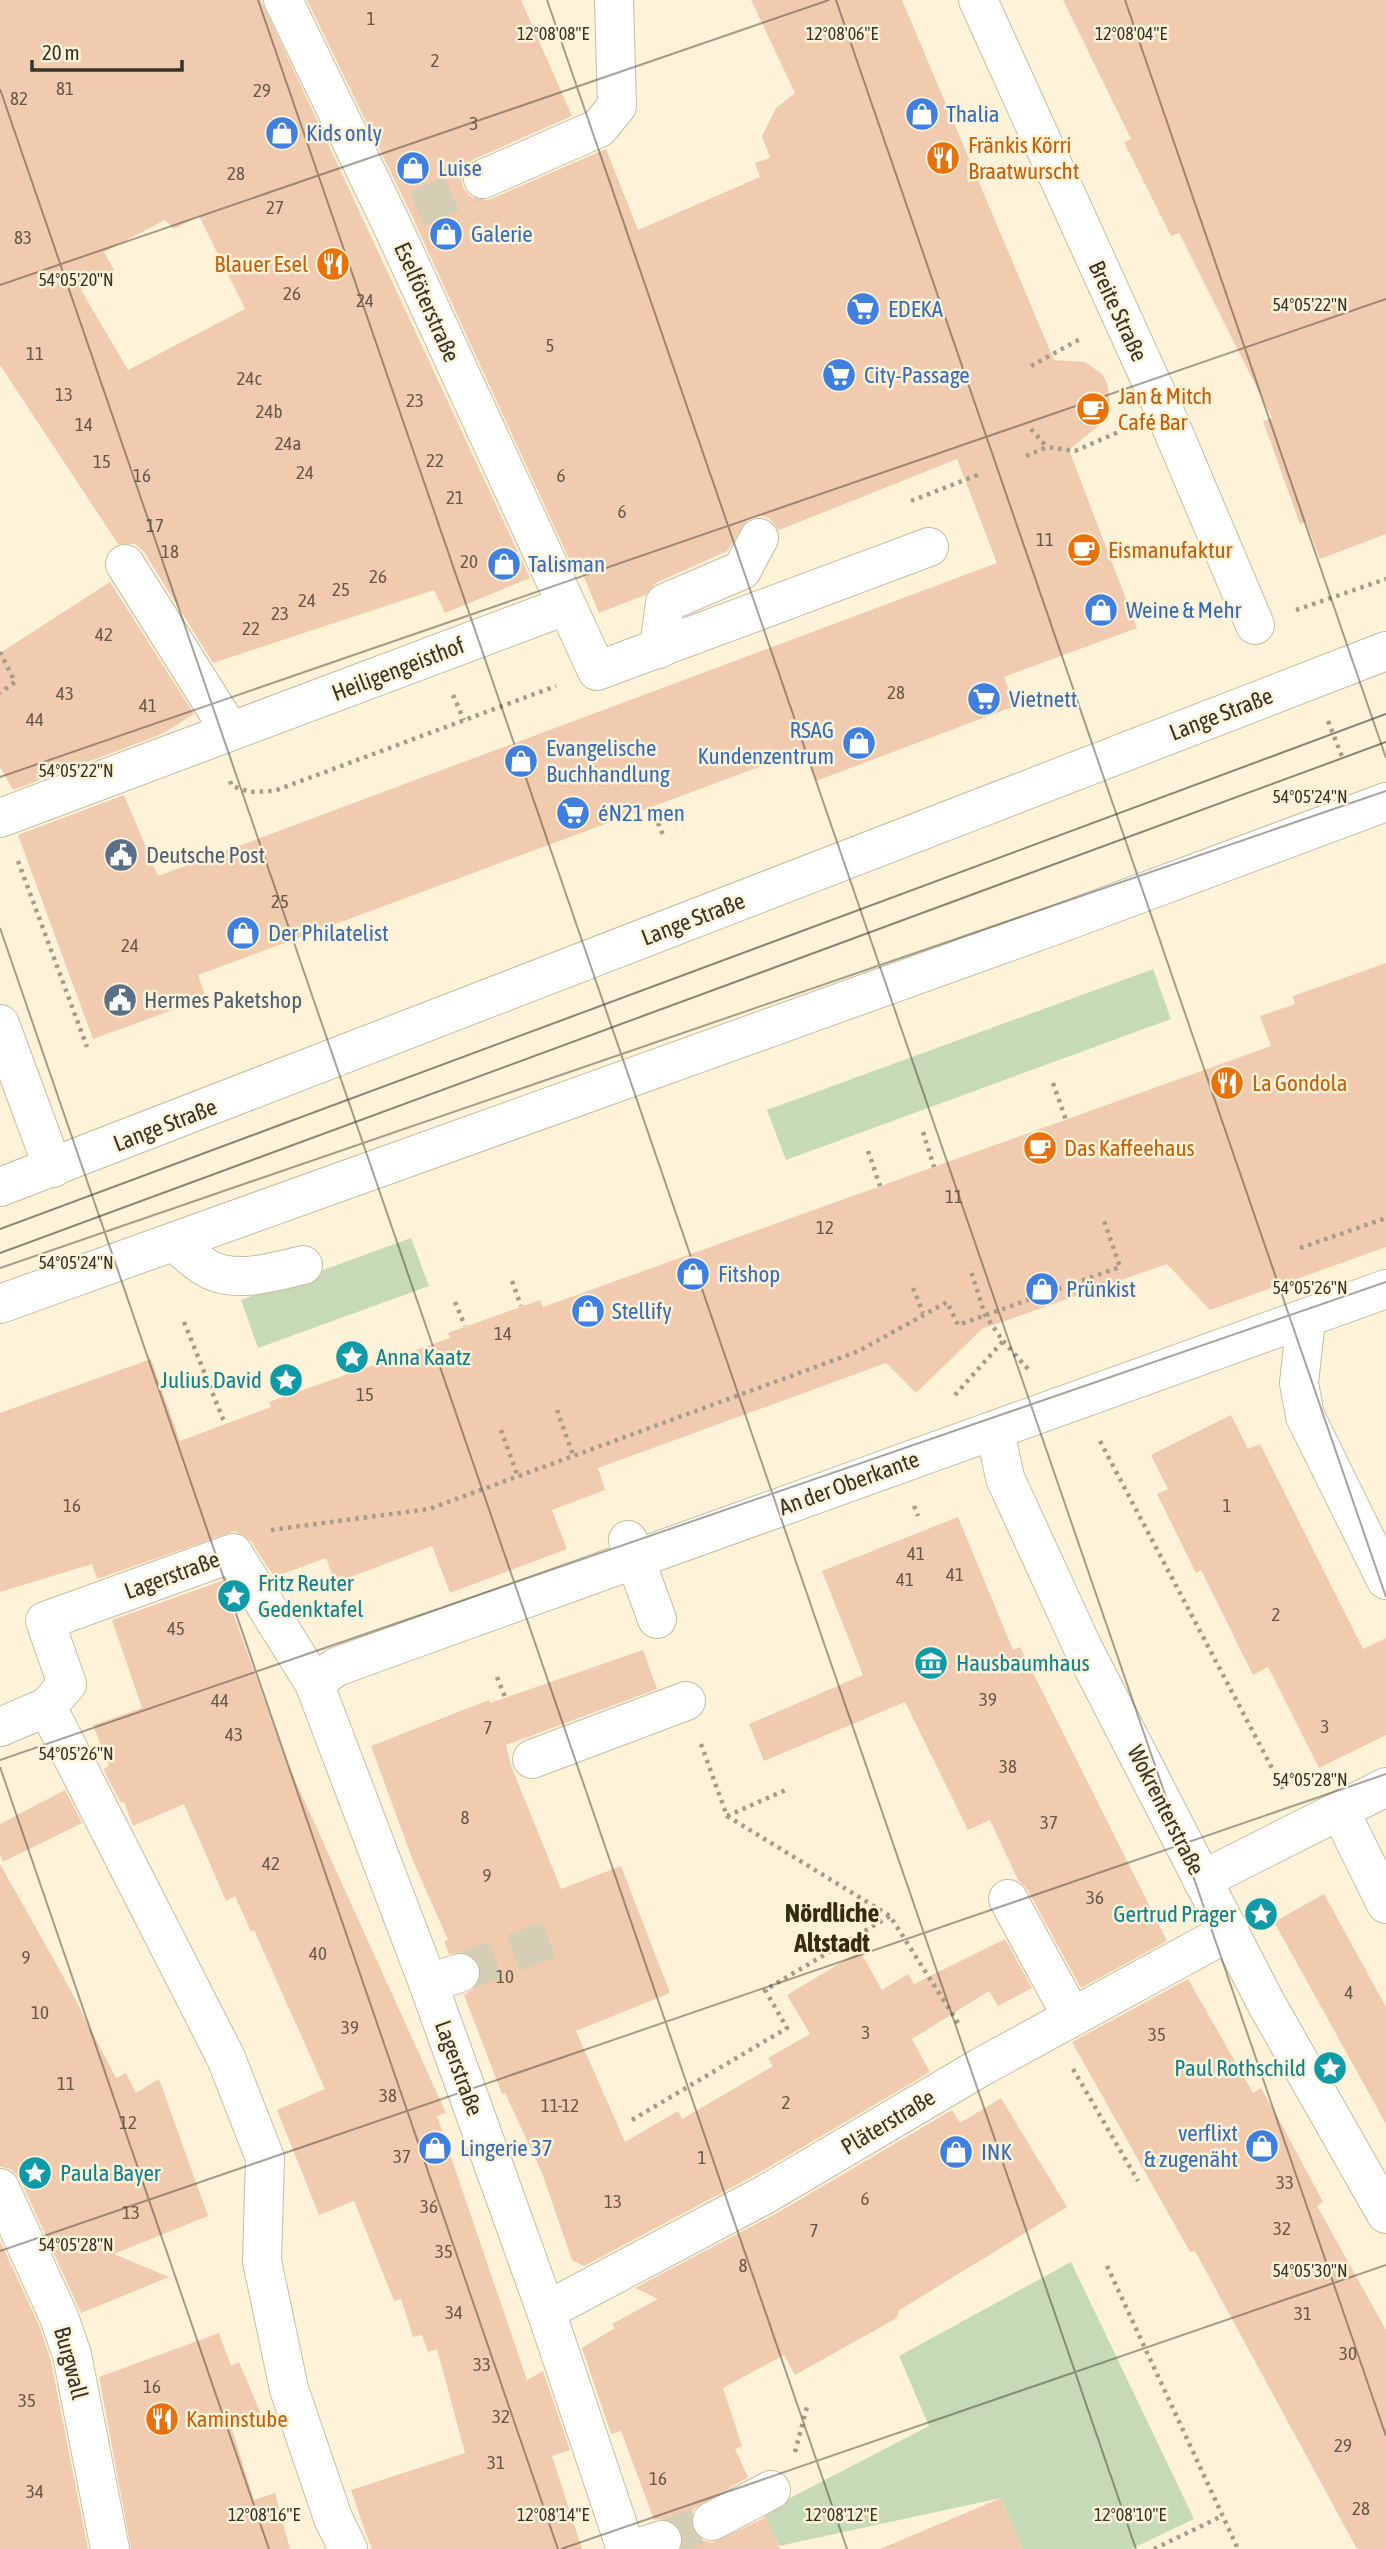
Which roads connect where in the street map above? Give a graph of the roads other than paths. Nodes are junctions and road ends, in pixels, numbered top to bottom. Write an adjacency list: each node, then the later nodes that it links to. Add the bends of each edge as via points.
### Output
1 (283, 0): 8 (street, Eselföterstraße, via 403,215)
2 (614, 0): 4 (street, via 617,106 599,128)
3 (978, 0): 9 (street, Breite Straße, via 1121,319)
4 (483, 179)
5 (759, 538): 10 (street, via 742,570 665,603)
6 (929, 547): 10 (street)
7 (125, 564): 12 (street)
8 (565, 606): 10 (street, Eselföterstraße, via 597,671); 12 (street, Heiligengeisthof)
9 (1270, 619)
10 (659, 649)
11 (1386, 650): 16 (street, Lange Straße)
12 (220, 735): 14 (street, Heiligengeisthof)
13 (1386, 802): 18 (street)
14 (1, 818)
15 (0, 1024): 16 (street)
16 (53, 1168): 17 (street, Lange Straße)
17 (0, 1187)
18 (175, 1243): 19 (street, via 208,1269 230,1274 257,1276); 21 (street)
19 (303, 1265)
20 (1386, 1289): 22 (street, An der Oberkante)
21 (0, 1304)
22 (1306, 1319): 23 (street, An der Oberkante); 25 (street, via 1299,1383 1305,1416)
23 (995, 1430): 24 (street, An der Oberkante); 34 (street, Wokrenterstraße, via 1005,1478 1072,1624)
24 (632, 1550): 26 (street); 27 (street, An der Oberkante, via 336,1667)
25 (1386, 1580)
26 (657, 1619)
27 (314, 1683): 29 (street, Lagerstraße, via 233,1553 45,1621 67,1684); 42 (street, Lagerstraße, via 444,1978)
28 (686, 1701): 31 (street)
29 (47, 1707): 30 (street); 47 (street, via 226,2058 265,2158 262,2261 289,2389)
30 (0, 1727)
31 (532, 1759)
32 (1386, 1787): 33 (street)
33 (1340, 1811): 34 (street); 36 (street)
34 (1202, 1880): 37 (street, Wokrenterstraße)
35 (1008, 1899): 38 (street)
36 (1386, 1904)
37 (1230, 1931): 38 (street, Pläterstraße); 40 (street, Wokrenterstraße)
38 (1061, 2023): 42 (street, Pläterstraße, via 766,2194)
39 (0, 2189): 41 (street, Burgwall)
40 (1386, 2214)
41 (12, 2240): 46 (street, Burgwall, via 59,2317 72,2355)
42 (546, 2311): 45 (street, Lagerstraße)
43 (771, 2490): 44 (street)
44 (712, 2521)
45 (641, 2546)
46 (110, 2549)
47 (348, 2549)

